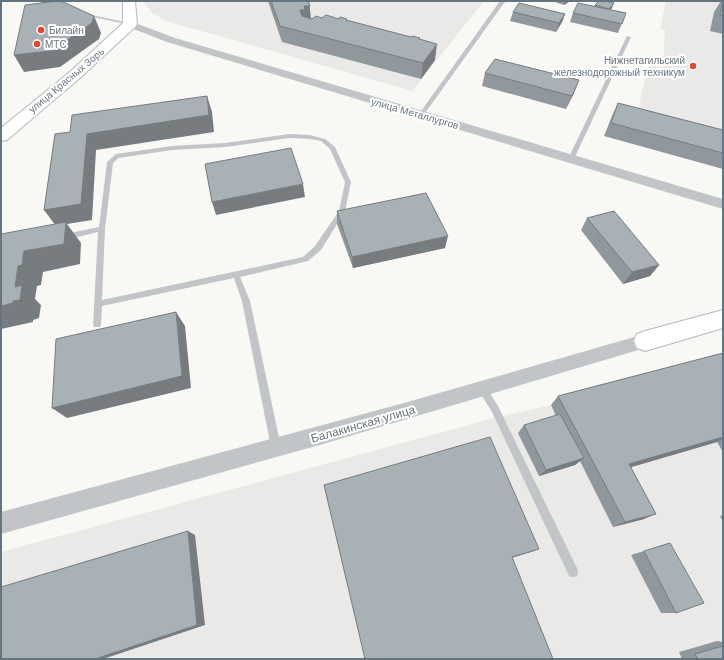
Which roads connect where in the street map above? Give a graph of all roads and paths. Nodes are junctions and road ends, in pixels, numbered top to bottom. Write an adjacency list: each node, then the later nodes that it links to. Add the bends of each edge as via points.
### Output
1 (38, 1): 4 (lane)
2 (129, 1): 6 (main road)
3 (506, 1): 8 (lane, via 502,2)
4 (59, 7)
5 (81, 13): 6 (lane)
6 (130, 24): 8 (street, улица Металлургов, via 171,40); 9 (main road, улица Красных Зорь, via 76,74)
7 (629, 37): 10 (lane)
8 (422, 115): 10 (street, улица Металлургов)
9 (1, 136)
10 (571, 159): 11 (street, улица Металлургов)
11 (723, 204)
12 (102, 229): 13 (lane); 14 (lane, via 110,162 116,156 289,136 323,140 333,148 348,182 342,211 318,248 305,259); 15 (lane)
13 (59, 238)
14 (236, 275): 15 (lane); 20 (lane, via 246,301)
15 (98, 304): 17 (lane)
16 (723, 319): 18 (main road, Балакинская улица)
17 (97, 325)
18 (645, 340): 19 (street, Балакинская улица)
19 (483, 390): 20 (street, Балакинская улица); 22 (lane, via 495,409)
20 (276, 448): 21 (street, Балакинская улица)
21 (1, 523)
22 (573, 572)

